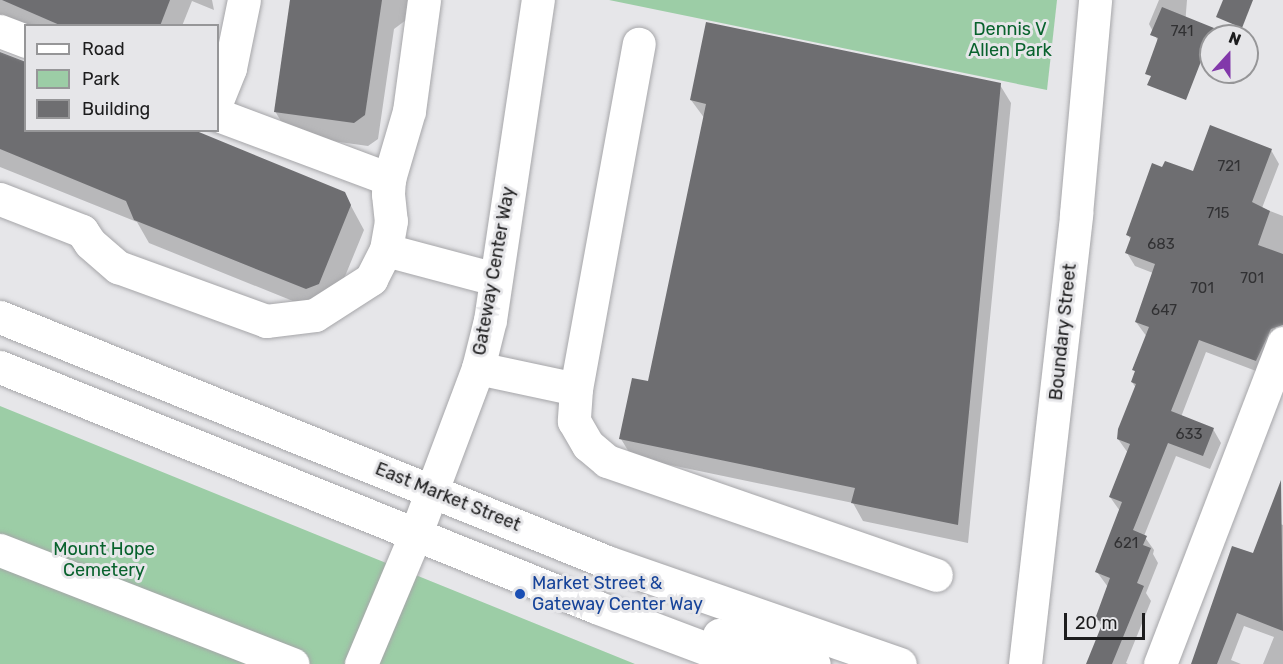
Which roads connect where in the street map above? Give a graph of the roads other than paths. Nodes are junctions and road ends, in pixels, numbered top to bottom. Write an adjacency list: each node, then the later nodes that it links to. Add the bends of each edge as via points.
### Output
1 (244, 0): 8 (main road, via 230,68)
2 (424, 0): 10 (main road, via 409,111)
3 (538, 0): 13 (main road, Gateway Center Way)
4 (1095, 0): 29 (main road, Boundary Street, via 1076,214)
5 (0, 31): 6 (main road)
6 (24, 40)
7 (639, 44): 18 (main road)
8 (219, 96)
9 (219, 115): 10 (main road)
10 (389, 179): 12 (main road, via 391,221)
11 (0, 199): 12 (main road, via 82,231 118,267 266,321 315,315 371,279)
12 (386, 250): 13 (main road)
13 (495, 279): 17 (main road, Gateway Center Way)
14 (0, 317): 19 (main road, East Market Street)
15 (1283, 343): 30 (main road)
16 (0, 367): 20 (main road)
17 (478, 368): 18 (main road); 19 (main road, Gateway Center Way)
18 (576, 389): 22 (main road, via 574,422 588,445 607,461)
19 (432, 491): 20 (main road, Gateway Center Way); 28 (main road, East Market Street, via 622,567)
20 (416, 533): 23 (main road); 25 (main road, Gateway Center Way)
21 (0, 550): 24 (main road)
22 (936, 575)
23 (651, 628): 26 (main road); 27 (main road, via 725,635)
24 (293, 664)
25 (361, 664)
26 (747, 664)
27 (814, 664)
28 (900, 664)
29 (1025, 664)
30 (1161, 664)

